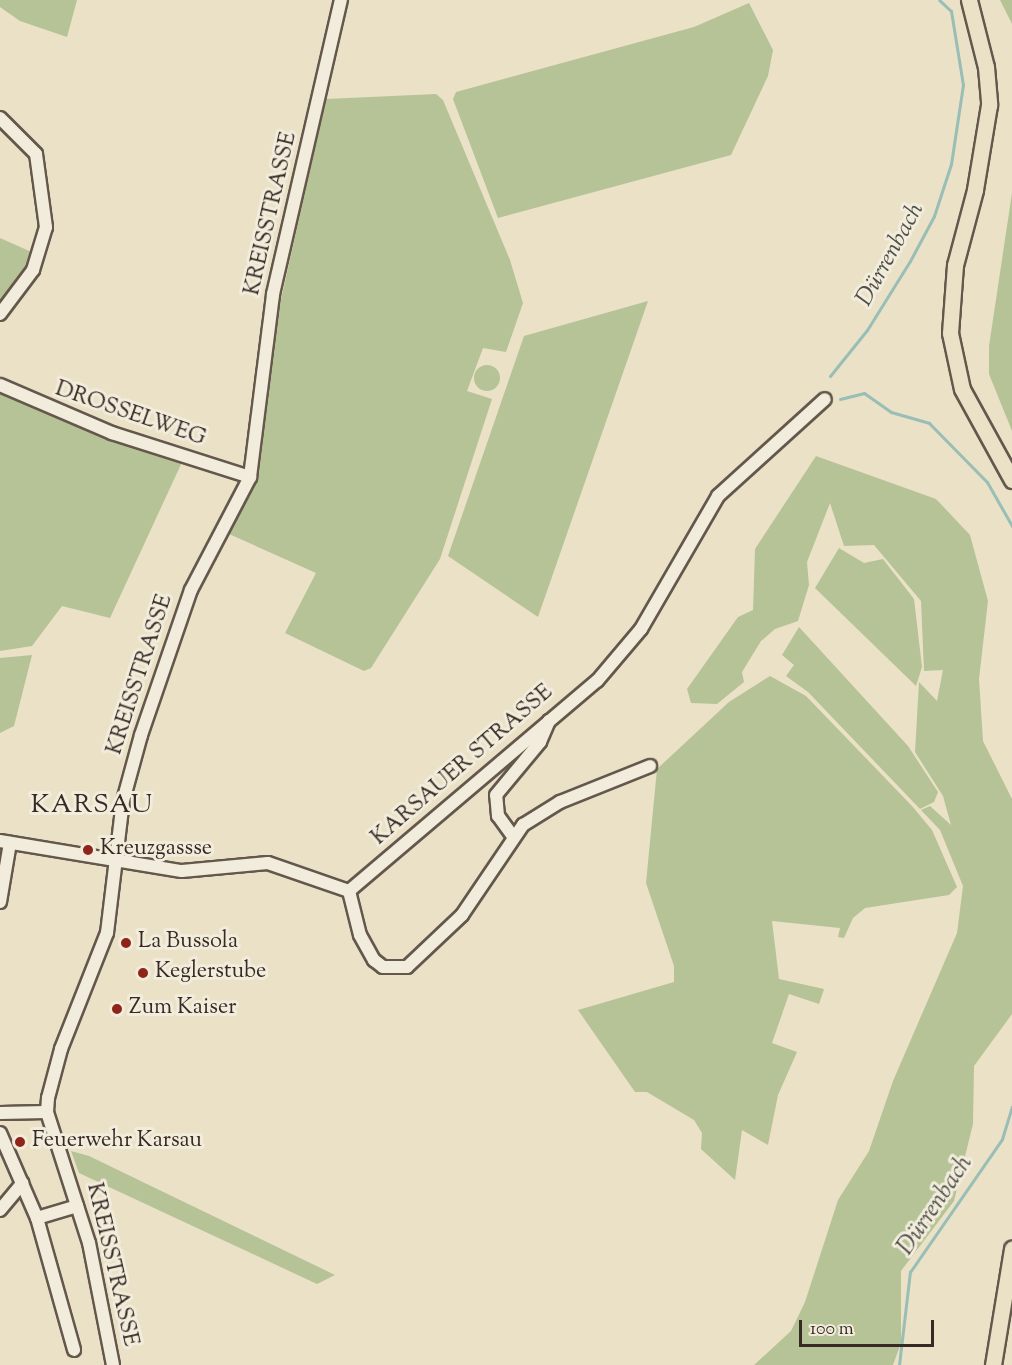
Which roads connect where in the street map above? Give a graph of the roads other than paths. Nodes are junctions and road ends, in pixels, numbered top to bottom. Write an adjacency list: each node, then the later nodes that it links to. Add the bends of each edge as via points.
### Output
1 (341, 0): 7 (street, KREISSTRASSE, via 273,294)
2 (969, 0): 8 (main road, via 986,67 989,105 975,190 955,265 950,333 962,389)
3 (0, 118): 4 (street, via 36,154 46,227 33,270)
4 (0, 314)
5 (0, 385): 7 (street, DROSSELWEG, via 112,433)
6 (825, 399): 9 (street, KARSAUER STRASSE, via 718,496 641,629 597,681)
7 (250, 477): 13 (street, KREISSTRASSE, via 191,590 171,644 123,801)
8 (1012, 480)
9 (550, 719): 11 (street, via 540,742 496,795 498,816); 14 (street, KARSAUER STRASSE)
10 (650, 766): 11 (street, via 544,810)
11 (512, 835): 14 (street, via 497,869 462,915 407,967 383,967 374,960 360,935)
12 (5, 842): 13 (street); 15 (street)
13 (119, 861): 14 (street, via 182,870 268,863); 16 (street, KREISSTRASSE, via 107,933 61,1049)
14 (349, 891)
15 (0, 902)
16 (48, 1112): 17 (street); 20 (street, KREISSTRASSE)
17 (0, 1113)
18 (0, 1133): 19 (street)
19 (23, 1183): 21 (street); 22 (street)
20 (77, 1206): 22 (street); 25 (street, KREISSTRASSE)
21 (0, 1210)
22 (37, 1218): 24 (street)
23 (1012, 1249): 26 (main road)
24 (74, 1350)
25 (113, 1365)
26 (993, 1365)

